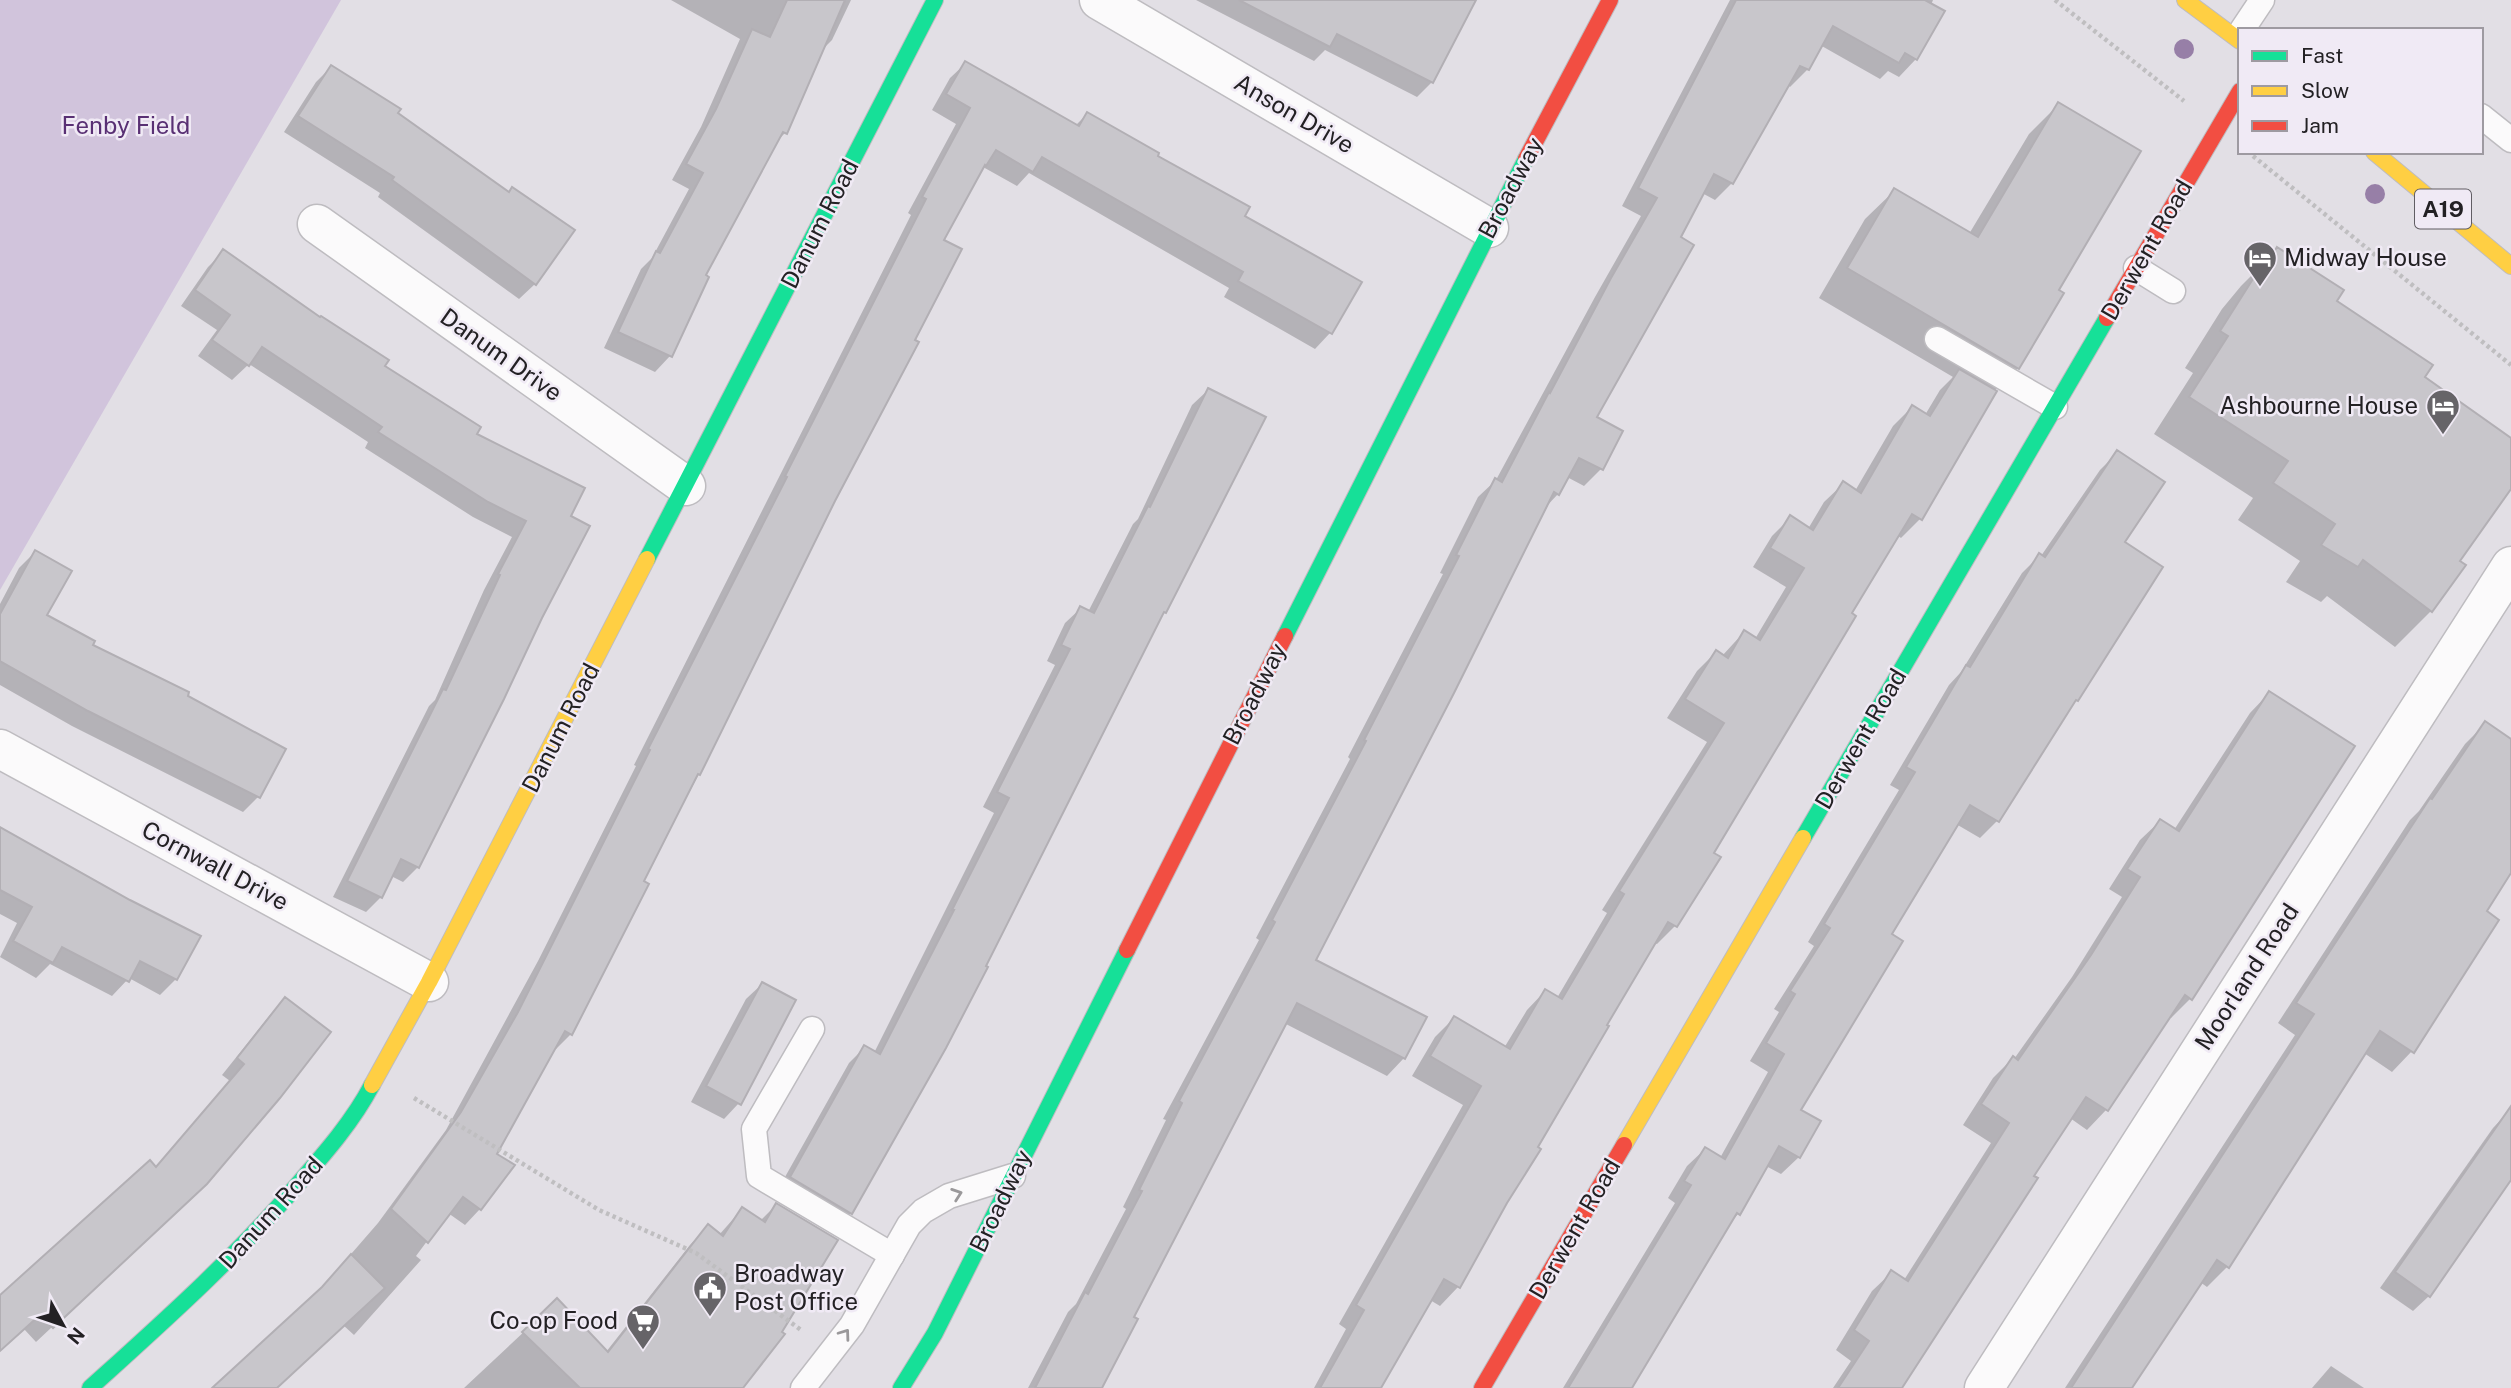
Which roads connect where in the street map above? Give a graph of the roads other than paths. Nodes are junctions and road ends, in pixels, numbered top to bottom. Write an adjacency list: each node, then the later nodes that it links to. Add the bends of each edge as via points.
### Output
1 (935, 0): 19 (street, Danum Road)
2 (1099, 0): 13 (street, Anson Drive)
3 (1610, 0): 13 (street, Broadway)
4 (2185, 0): 7 (street)
5 (2262, 0): 6 (lane)
6 (2244, 28)
7 (2238, 35)
8 (2238, 94): 15 (street, Derwent Road)
9 (2483, 118): 10 (lane)
10 (2511, 140)
11 (2376, 154): 14 (street, A19)
12 (317, 224): 19 (street, Danum Drive)
13 (1489, 228): 24 (street, Broadway)
14 (2511, 267)
15 (2136, 268): 16 (lane); 18 (street, Derwent Road)
16 (2173, 291)
17 (1937, 339): 18 (lane)
18 (2055, 407): 29 (street, Derwent Road)
19 (685, 486): 22 (street, Danum Road)
20 (2511, 566): 30 (street, Moorland Road)
21 (0, 749): 22 (street, Cornwall Drive)
22 (429, 982): 26 (street, Danum Road, via 364,1100 326,1152 201,1289)
23 (813, 1029): 25 (lane, via 754,1129 759,1176)
24 (1013, 1176): 25 (lane, one-way to 24, via 923,1211 949,1196); 28 (street, Broadway, via 935,1333)
25 (892, 1255): 27 (lane, one-way to 25, via 852,1325)
26 (90, 1388)
27 (803, 1388)
28 (901, 1388)
29 (1482, 1388)
30 (1984, 1388)

